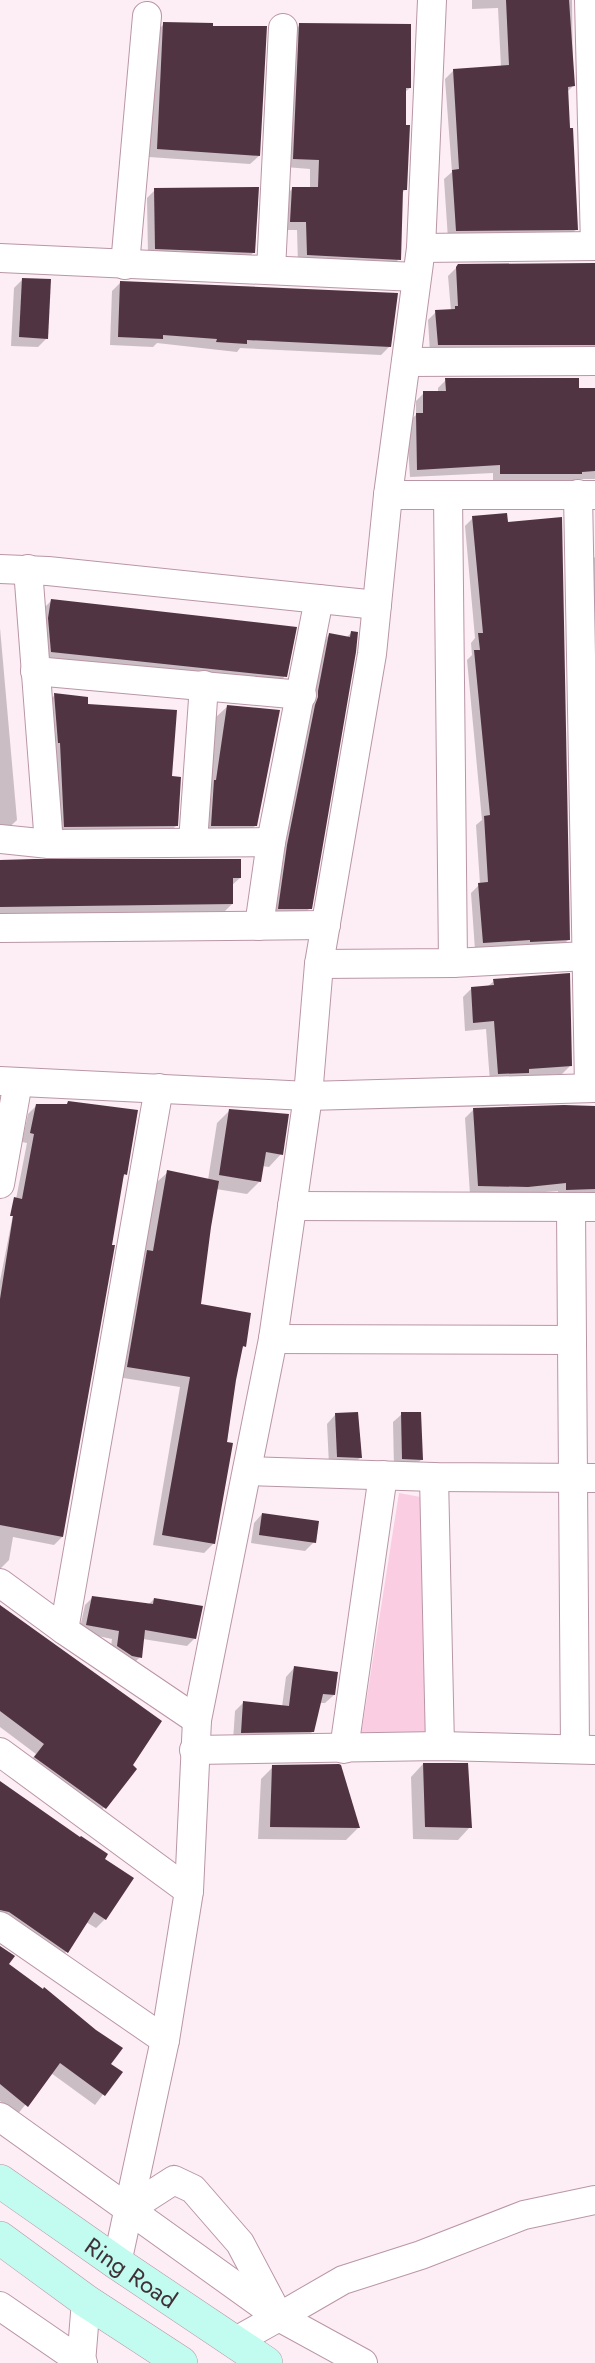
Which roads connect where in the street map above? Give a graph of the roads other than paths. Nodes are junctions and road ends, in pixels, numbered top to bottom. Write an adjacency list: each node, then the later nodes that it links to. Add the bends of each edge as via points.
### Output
1 (432, 0): 6 (street)
2 (589, 0): 5 (street)
3 (147, 16): 8 (street)
4 (283, 28): 9 (street)
5 (595, 246): 6 (street)
6 (421, 249): 10 (street)
7 (0, 258): 8 (street)
8 (125, 265): 9 (street)
9 (271, 270): 10 (street)
10 (416, 277): 12 (street)
11 (595, 361): 12 (street)
12 (406, 362): 13 (street)
13 (387, 495): 14 (street); 19 (street)
14 (448, 495): 15 (street); 31 (street)
15 (586, 495): 30 (street)
16 (0, 569): 17 (street)
17 (28, 569): 18 (street); 20 (street)
18 (319, 599): 19 (street); 22 (street)
19 (377, 605): 27 (street)
20 (35, 670): 21 (street); 26 (street)
21 (204, 685): 22 (street); 24 (street)
22 (302, 695): 25 (street)
23 (0, 839): 26 (street)
24 (193, 842): 25 (street); 26 (street)
25 (271, 843): 28 (street)
26 (49, 844)
27 (326, 925): 28 (street); 32 (street)
28 (259, 926): 29 (street)
29 (0, 928)
30 (587, 956): 31 (street); 35 (street)
31 (453, 963): 32 (street)
32 (319, 964): 36 (street)
33 (9, 1081): 34 (street); 37 (street)
34 (159, 1088): 36 (street); 48 (street)
35 (592, 1088): 36 (street)
36 (308, 1096): 38 (street)
37 (0, 1184)
38 (292, 1206): 39 (street); 40 (street)
39 (583, 1207): 41 (street)
40 (273, 1339): 41 (street); 42 (street)
41 (572, 1340): 45 (street)
42 (247, 1471): 43 (street); 49 (street)
43 (383, 1475): 44 (street); 51 (street)
44 (434, 1477): 45 (street); 50 (street)
45 (584, 1477): 47 (street)
46 (0, 1583): 48 (street)
47 (585, 1616): 53 (street)
48 (64, 1630): 49 (street)
49 (197, 1720): 52 (street)
50 (440, 1746): 51 (street); 53 (street)
51 (344, 1749): 52 (street)
52 (194, 1750): 55 (street)
53 (585, 1750)
54 (0, 1752): 55 (street)
55 (189, 1891): 57 (street)
56 (0, 1926): 57 (street)
57 (165, 2040): 61 (street)
58 (0, 2117): 61 (street)
59 (0, 2181): 63 (main road, Ring Road)
60 (595, 2200): 66 (street, via 524,2215 343,2280)
61 (129, 2210): 63 (street); 66 (street); 66 (street, via 174,2180 193,2189 240,2243)
62 (0, 2238): 64 (main road, Ring Road)
63 (117, 2263): 67 (main road, Ring Road)
64 (86, 2301): 68 (street); 69 (main road, Ring Road)
65 (0, 2306): 68 (street)
66 (279, 2317): 67 (street); 71 (street)
67 (228, 2352): 70 (main road, Ring Road)
68 (82, 2363)
69 (181, 2363)
70 (266, 2363)
71 (363, 2363)

